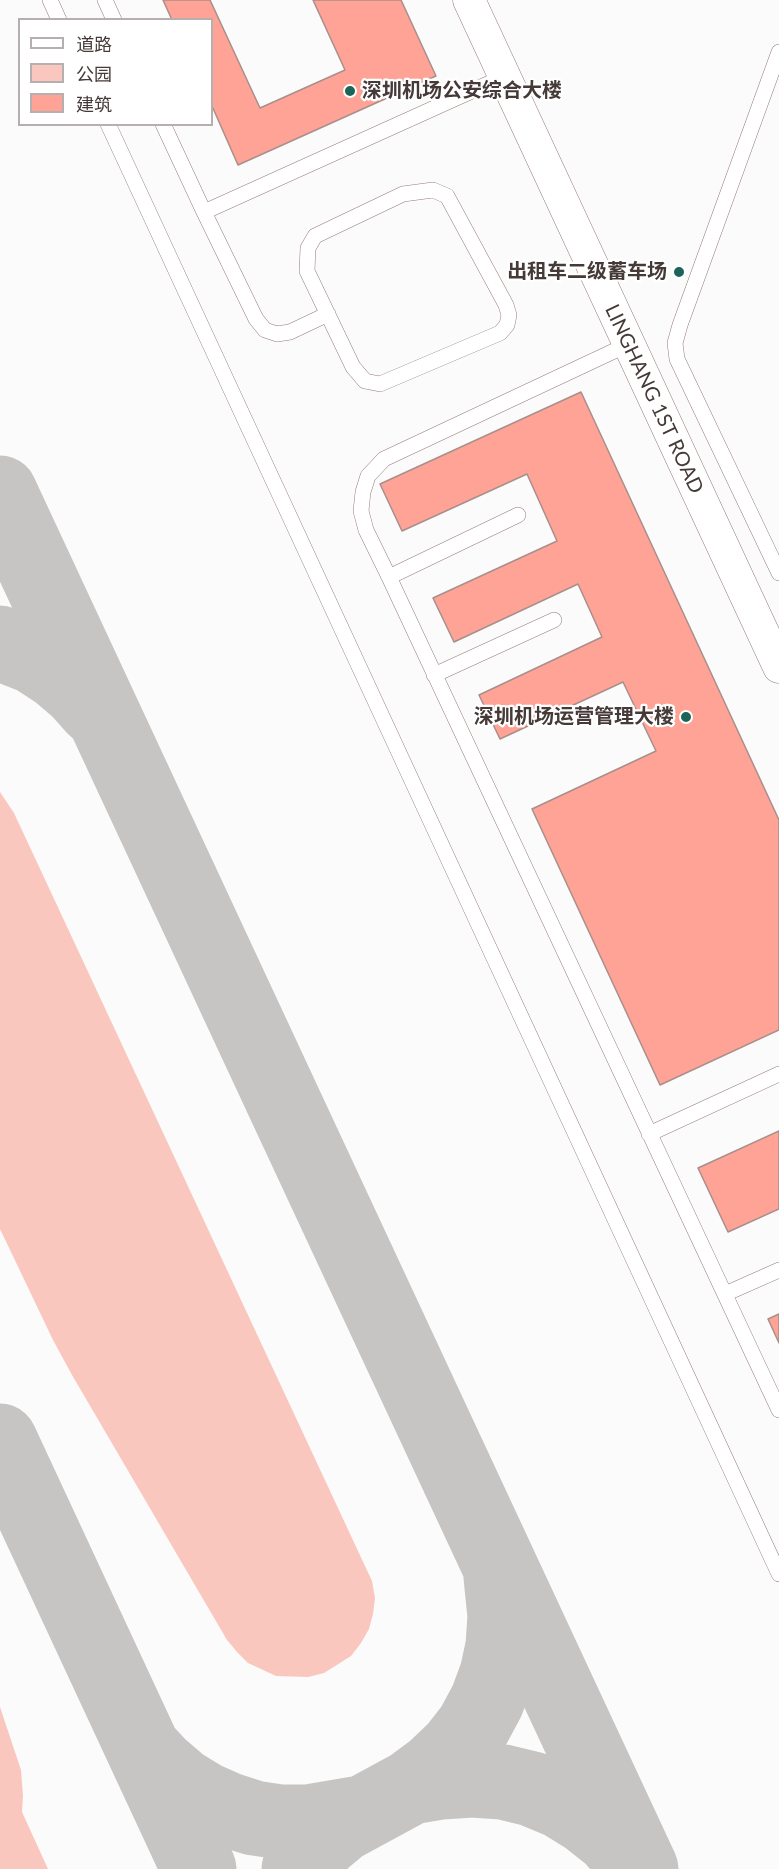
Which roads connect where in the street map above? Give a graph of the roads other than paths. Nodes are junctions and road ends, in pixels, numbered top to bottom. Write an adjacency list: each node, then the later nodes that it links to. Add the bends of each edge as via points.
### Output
1 (50, 0): 4 (lane)
2 (105, 0): 5 (lane)
3 (469, 0): 7 (street, LINGHANG 1ST ROAD)
4 (58, 18)
5 (113, 18)
6 (779, 52): 14 (lane, via 675,343 677,360)
7 (503, 77): 10 (lane); 12 (street, LINGHANG 1ST ROAD)
8 (109, 126): 24 (lane)
9 (164, 126): 10 (lane)
10 (204, 212): 11 (lane, via 256,319 266,330 277,334 290,332)
11 (328, 314): 11 (lane, via 353,366 365,381 380,384 500,333 509,315 447,196 433,190 403,194 315,237 308,248 308,271)
12 (629, 344): 15 (lane, via 384,459 368,476 361,511); 17 (street, LINGHANG 1ST ROAD)
13 (518, 515): 15 (lane)
14 (779, 573)
15 (389, 578): 18 (lane)
16 (554, 620): 18 (lane)
17 (779, 667)
18 (434, 675): 20 (lane)
19 (779, 1074): 20 (lane)
20 (649, 1134): 22 (lane)
21 (779, 1270): 22 (lane)
22 (725, 1294): 23 (lane)
23 (779, 1410)
24 (779, 1574)

